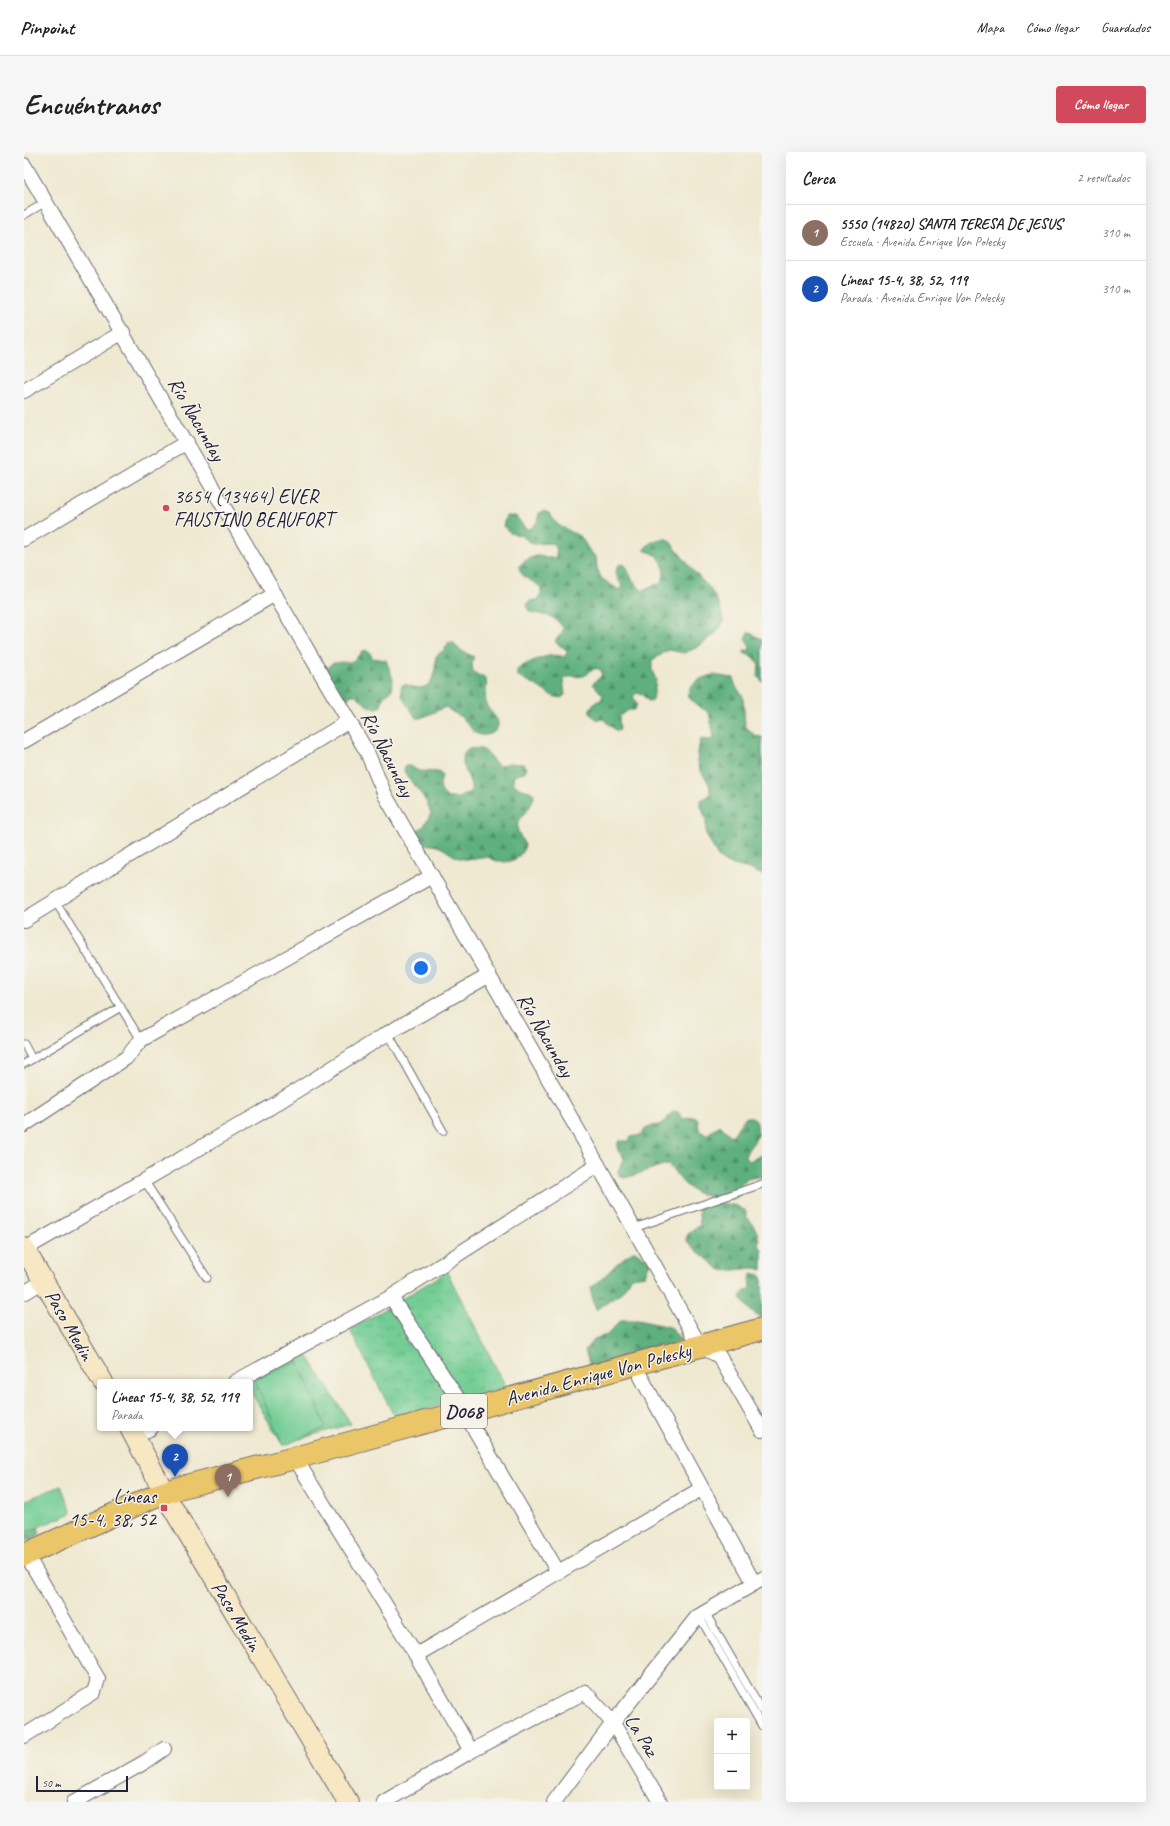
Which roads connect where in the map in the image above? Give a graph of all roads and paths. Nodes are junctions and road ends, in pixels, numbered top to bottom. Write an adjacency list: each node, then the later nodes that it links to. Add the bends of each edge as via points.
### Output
1 (24, 165): 2 (street, Río Ñacunday)
2 (46, 202): 3 (lane); 4 (street, Río Ñacunday)
3 (24, 215)
4 (123, 332): 5 (street); 6 (street, Río Ñacunday)
5 (24, 391)
6 (187, 442): 7 (street); 8 (street, Río Ñacunday)
7 (24, 539)
8 (275, 594): 9 (street, Río Ñacunday); 10 (street)
9 (349, 720): 11 (street, Río Ñacunday, via 386,795); 12 (street)
10 (24, 741)
11 (432, 876): 14 (street, Río Ñacunday); 17 (street)
12 (55, 901): 13 (street); 15 (lane)
13 (24, 920)
14 (488, 976): 16 (street); 23 (street, Río Ñacunday)
15 (121, 1007): 17 (lane); 19 (lane)
16 (388, 1033): 22 (lane); 24 (street, via 269,1108)
17 (142, 1040): 21 (street, via 126,1058)
18 (24, 1044): 19 (lane)
19 (32, 1059): 20 (lane)
20 (24, 1064)
21 (24, 1125)
22 (443, 1131)
23 (598, 1165): 26 (street, Río Ñacunday); 31 (street)
24 (144, 1180): 27 (street); 28 (lane)
25 (762, 1184): 26 (lane)
26 (634, 1228): 34 (street, Río Ñacunday)
27 (24, 1249): 29 (street, Paso Medin)
28 (207, 1278)
29 (44, 1281): 30 (street); 36 (street, Paso Medin)
30 (24, 1293)
31 (391, 1297): 37 (street); 38 (street)
32 (762, 1329): 34 (main road, Avenida Enrique Von Polesky / D068)
33 (762, 1345): 34 (main road, Avenida Enrique Von Polesky / D068)
34 (710, 1351): 35 (main road, Avenida Enrique Von Polesky / D068); 38 (main road, Avenida Enrique Von Polesky / D068); 39 (street, Río Ñacunday)
35 (641, 1377): 38 (main road, Avenida Enrique Von Polesky / D068); 42 (street)
36 (101, 1379)
37 (241, 1379)
38 (469, 1418): 41 (main road, Avenida Enrique Von Polesky / D068); 45 (street)
39 (762, 1430)
40 (138, 1431): 43 (street, Paso Medin)
41 (299, 1464): 43 (main road, Avenida Enrique Von Polesky / D068); 48 (street)
42 (701, 1489): 45 (street); 46 (street)
43 (168, 1499): 44 (main road, Avenida Enrique Von Polesky / D068, via 160,1508); 56 (street, Paso Medin)
44 (26, 1558): 52 (street, via 98,1678 94,1692)
45 (558, 1572): 48 (street)
46 (758, 1581): 47 (street)
47 (702, 1614): 49 (lane); 50 (street); 51 (lane)
48 (416, 1655): 54 (street)
49 (762, 1711)
50 (613, 1723): 54 (street, La Paz, via 586,1692); 58 (street); 59 (street, La Paz)
51 (762, 1726)
52 (24, 1736)
53 (164, 1749): 55 (street)
54 (471, 1751): 57 (street)
55 (74, 1802)
56 (348, 1802)
57 (384, 1802)
58 (554, 1802)
59 (660, 1802)

